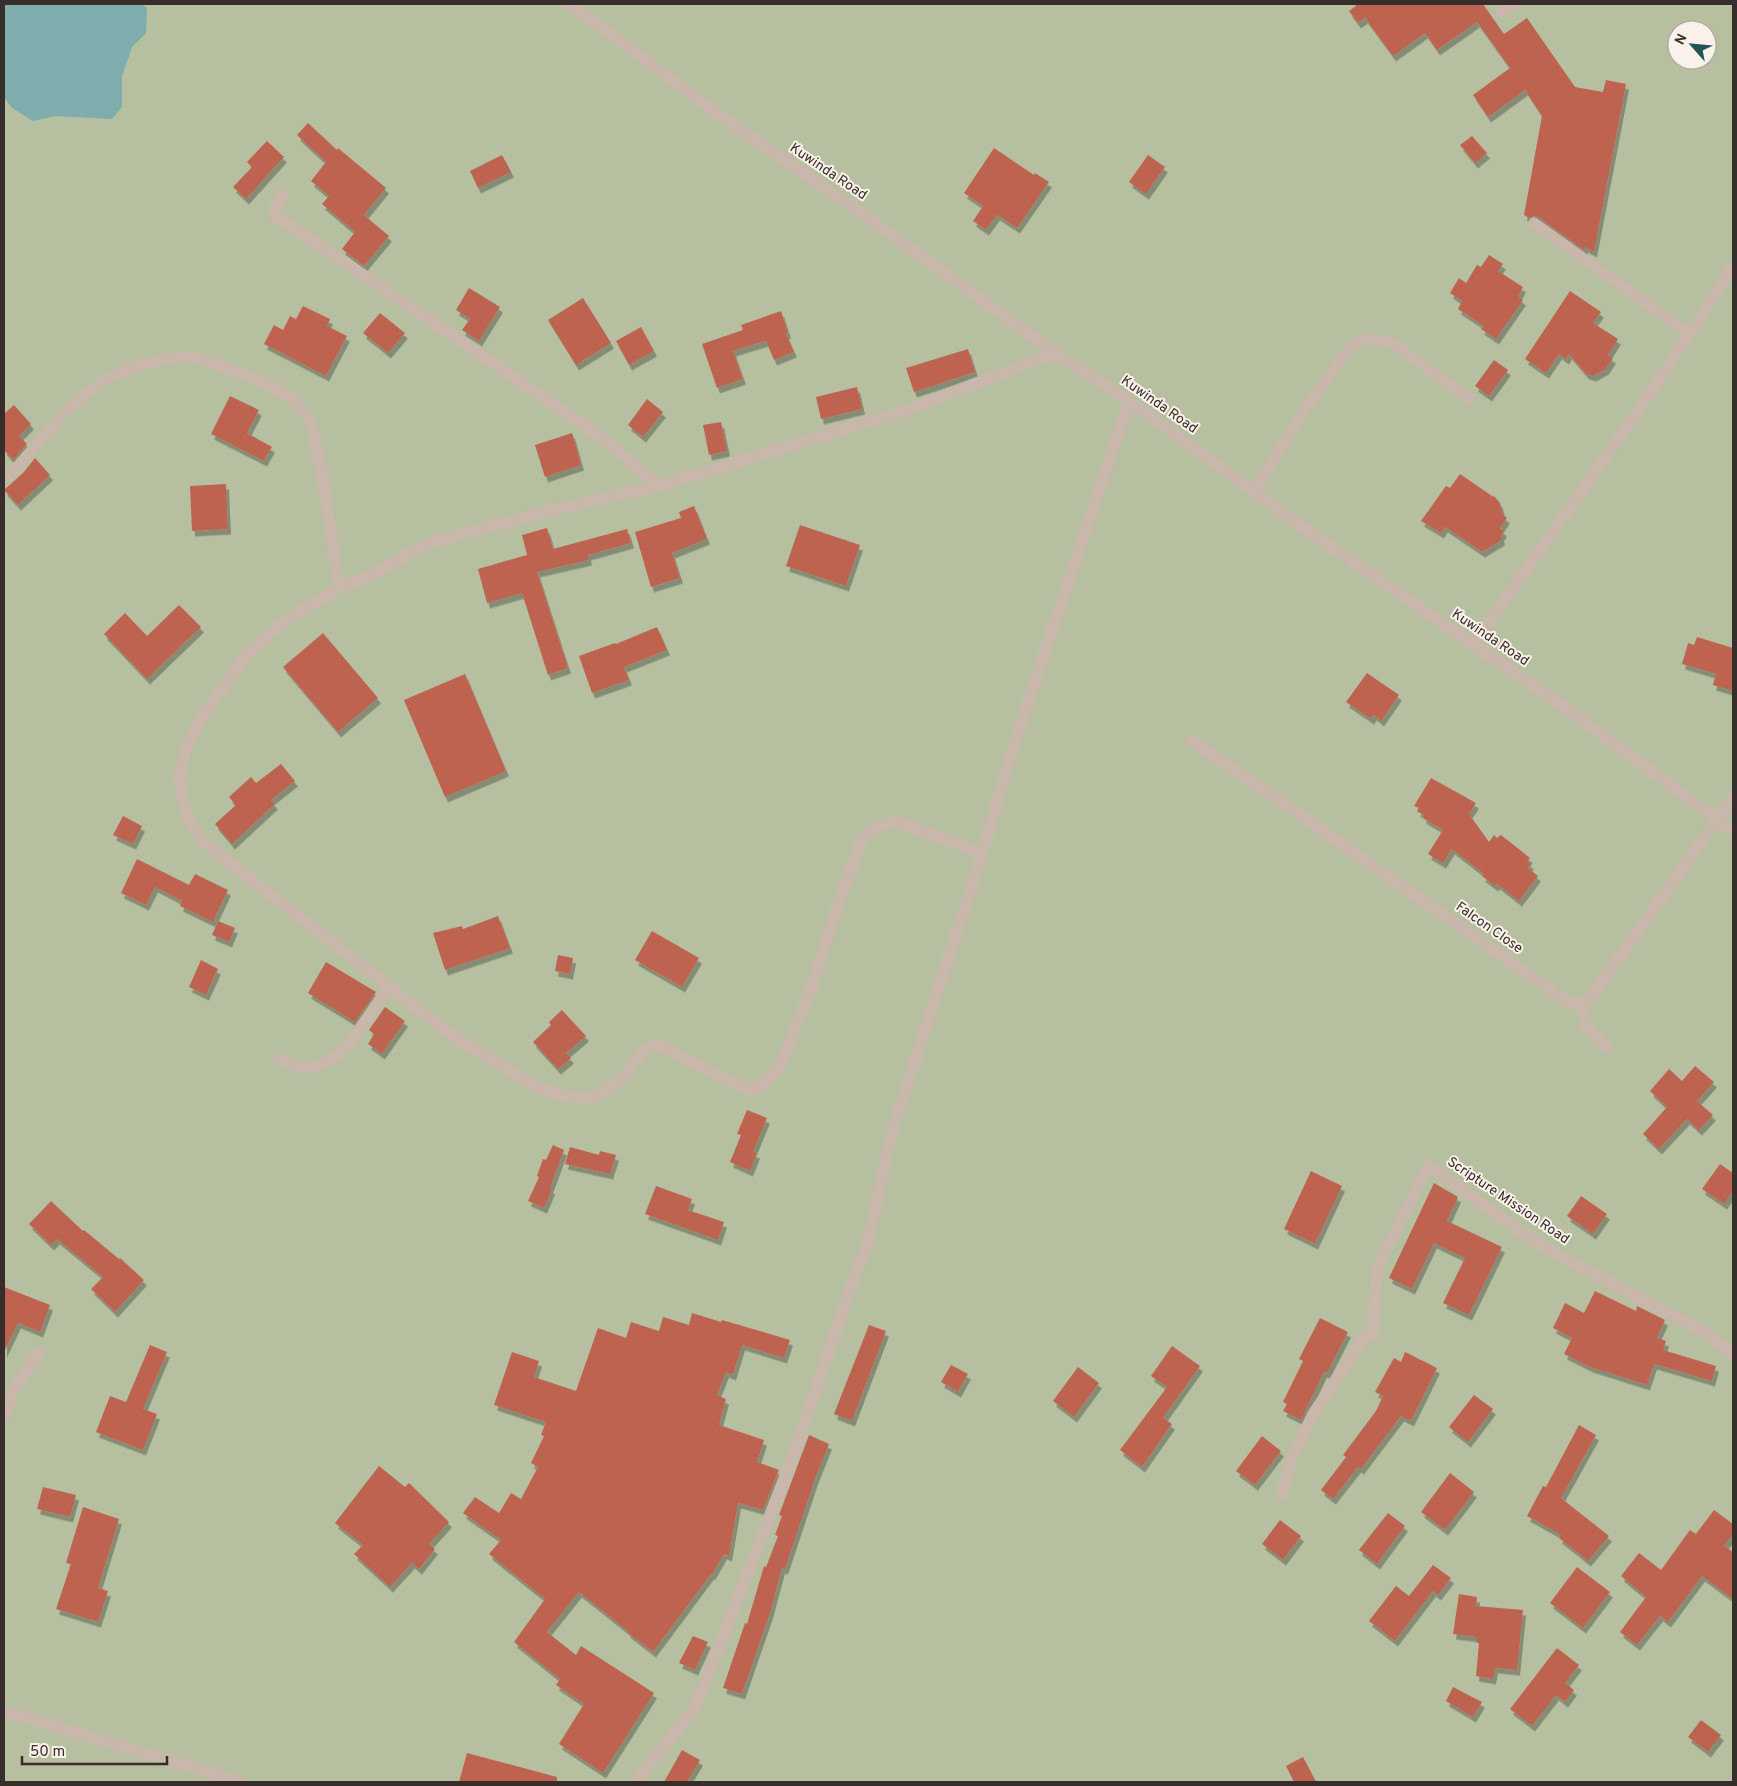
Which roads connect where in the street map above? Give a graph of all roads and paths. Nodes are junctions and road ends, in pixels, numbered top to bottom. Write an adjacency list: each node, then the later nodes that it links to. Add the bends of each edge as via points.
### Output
1 (568, 4): 8 (street, Kuwinda Road)
2 (1517, 4): 3 (lane)
3 (1500, 12)
4 (283, 195): 13 (street, via 274,212 276,216 602,438)
5 (1534, 223): 7 (lane)
6 (1733, 266): 7 (street)
7 (1689, 334): 16 (street)
8 (1055, 353): 11 (street, Kuwinda Road); 13 (street, via 899,413)
9 (213, 363): 12 (lane, via 182,356 134,366 98,384); 15 (street, via 274,387 295,402 311,422)
10 (1471, 400): 14 (lane, via 1391,342 1367,338 1354,345 1307,406)
11 (1129, 401): 14 (street, Kuwinda Road); 21 (street, via 1019,728)
12 (10, 475)
13 (658, 486): 15 (street, via 437,541 372,575)
14 (1254, 492): 16 (street, Kuwinda Road)
15 (339, 588): 22 (street, via 279,626 245,656 202,718 185,751 179,783 190,823 202,842)
16 (1473, 645): 19 (street, Kuwinda Road)
17 (1192, 741): 23 (street, Falcon Close, via 1571,1004)
18 (1733, 797): 19 (street)
19 (1717, 819): 20 (street, Kuwinda Road); 23 (street, via 1592,996)
20 (1733, 831)
21 (982, 853): 22 (street, via 897,822 879,825 862,838 812,986 780,1066 760,1087 749,1090 661,1046 651,1046 615,1086 592,1098 564,1096 539,1088 450,1034); 32 (street, via 892,1132 867,1245 792,1459 695,1708)
22 (389, 987): 25 (street, via 340,1054 312,1067 298,1067)
23 (1581, 1003): 24 (street, via 1587,1027)
24 (1606, 1047)
25 (280, 1059)
26 (39, 1352): 28 (street, via 14,1389)
27 (1733, 1355): 29 (street, Scripture Mission Road, via 1704,1331 1542,1246 1428,1166 1377,1266 1374,1334 1361,1342 1314,1413 1292,1457)
28 (4, 1416)
29 (1282, 1494)
30 (4, 1711): 31 (street)
31 (241, 1782)
32 (635, 1782)

